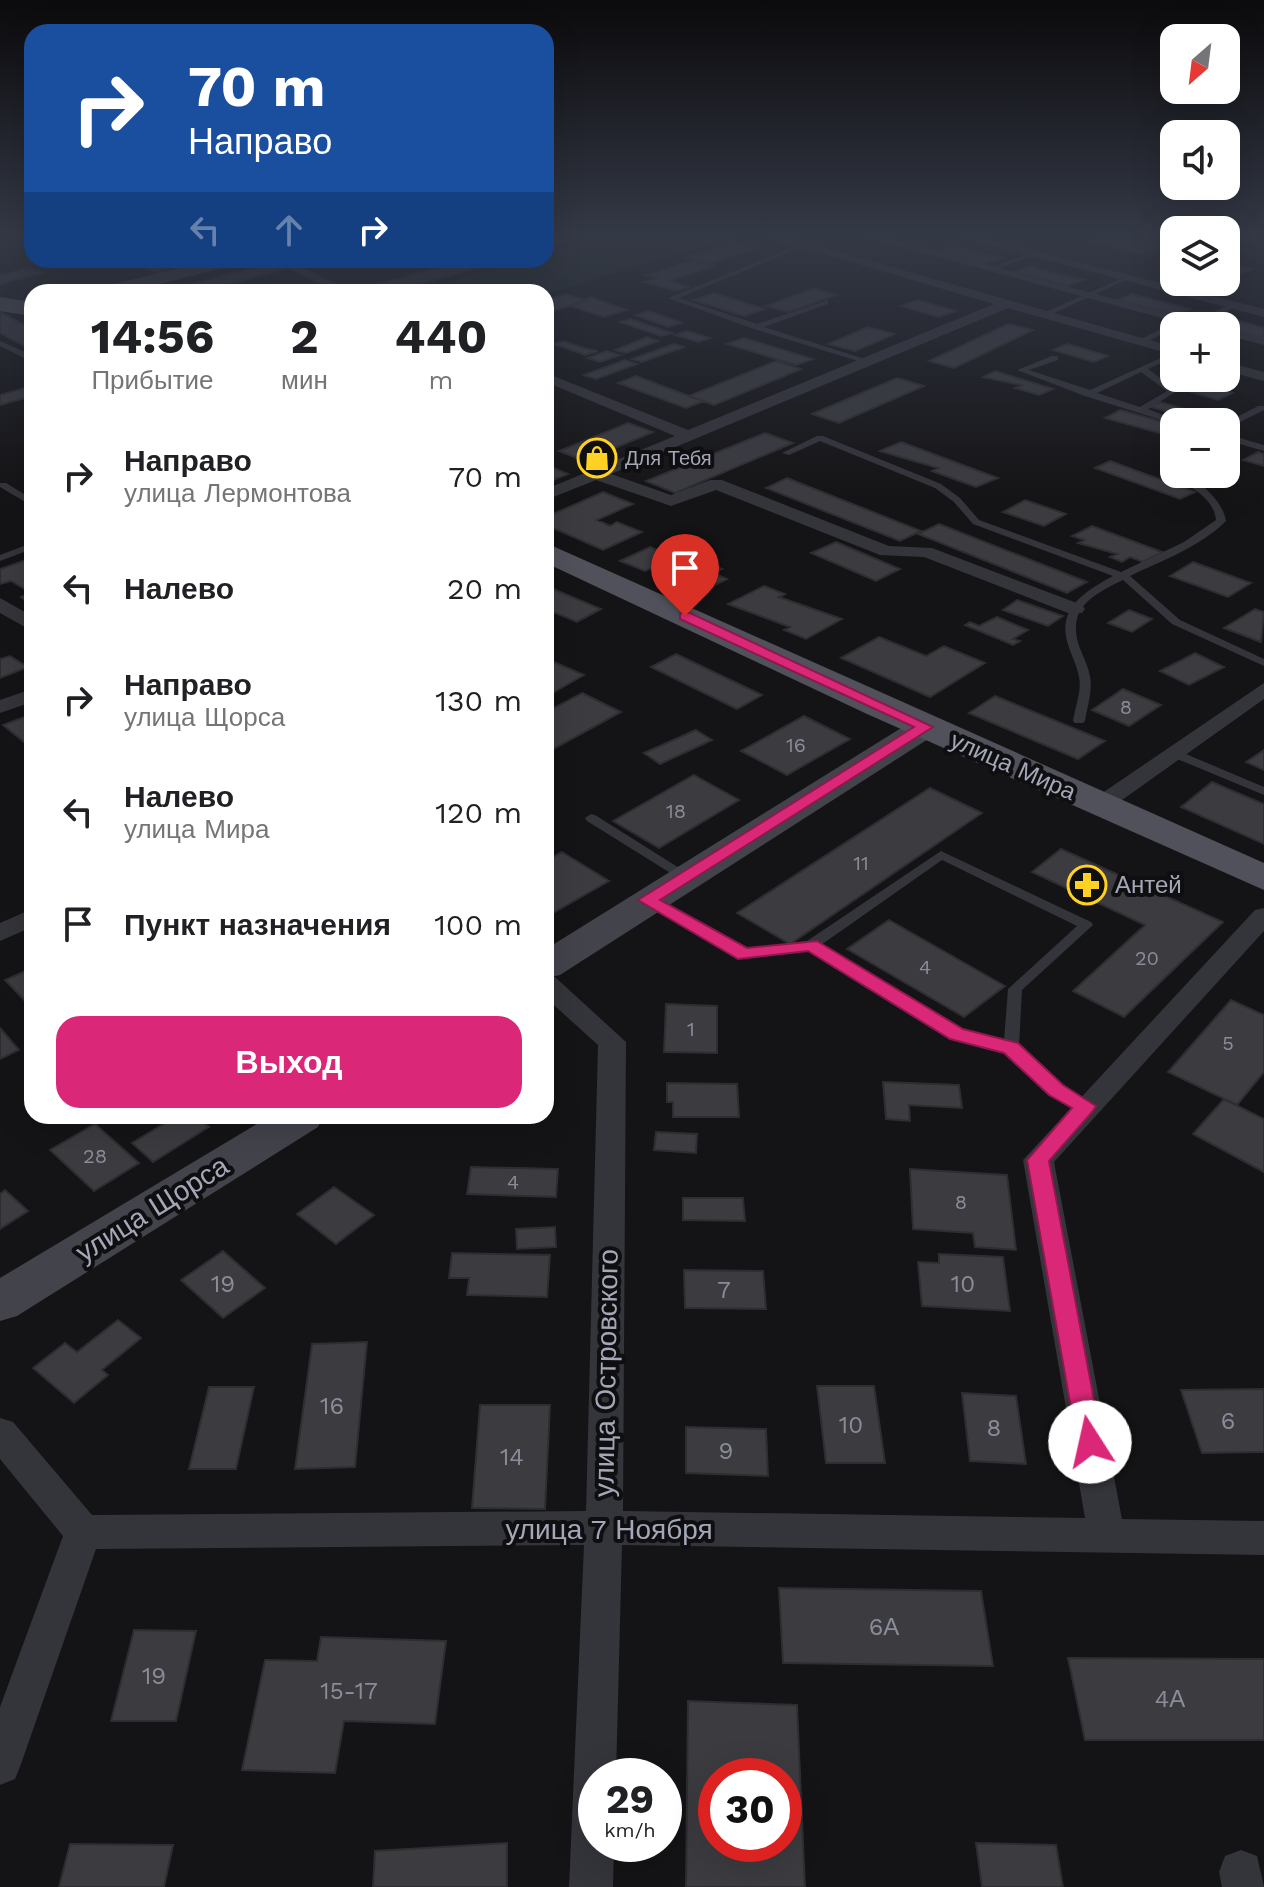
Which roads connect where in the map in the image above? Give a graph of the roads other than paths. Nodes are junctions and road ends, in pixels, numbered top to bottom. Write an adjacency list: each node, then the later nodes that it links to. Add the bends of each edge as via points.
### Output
1 (748, 324): 5 (lane)
2 (765, 324): 5 (lane)
3 (951, 324): 15 (street)
4 (1081, 324): 8 (street)
5 (757, 327): 15 (lane)
6 (1160, 335): 8 (lane)
7 (1240, 335): 9 (street)
8 (1141, 341): 11 (street)
9 (1264, 341)
10 (0, 343): 12 (lane)
11 (1160, 347)
12 (24, 355)
13 (1055, 358): 20 (lane, via 1021,370)
14 (1160, 359): 16 (lane)
15 (868, 363): 25 (street)
16 (1142, 369): 20 (lane); 22 (lane, via 1173,391)
17 (1240, 370): 18 (street)
18 (1264, 377)
19 (554, 380): 25 (street)
20 (1088, 394): 22 (lane)
21 (1261, 408): 24 (lane)
22 (1139, 411): 23 (lane)
23 (1160, 417)
24 (1240, 419)
25 (689, 436): 29 (street)
26 (1240, 441): 27 (lane)
27 (1264, 448)
28 (786, 453): 37 (lane, via 820,438 938,486 976,522)
29 (597, 475): 32 (street); 39 (street, via 671,501 716,484 886,551 926,552)
30 (3, 485): 33 (lane)
31 (1194, 488): 37 (lane, via 1216,504 1221,521 1207,534)
32 (554, 492)
33 (24, 498)
34 (24, 549): 36 (lane)
35 (554, 556): 46 (main road, улица Мира)
36 (0, 558)
37 (1122, 576): 39 (lane); 41 (lane, via 1176,622)
38 (0, 604): 40 (street)
39 (1075, 609): 45 (lane, via 1070,625 1086,681)
40 (24, 620)
41 (1264, 663)
42 (1264, 689): 47 (street)
43 (24, 698): 44 (street)
44 (0, 707)
45 (1079, 721)
46 (925, 727): 49 (main road, улица Мира); 51 (street)
47 (1174, 753): 48 (lane); 49 (street)
48 (1264, 791)
49 (1100, 805): 52 (main road, улица Мира)
50 (591, 818): 51 (lane)
51 (685, 876): 53 (street)
52 (1264, 878)
53 (647, 900): 57 (lane, via 744,954); 58 (street)
54 (1264, 916): 61 (street)
55 (24, 921): 56 (street)
56 (0, 933)
57 (811, 945): 60 (lane, via 956,1034); 60 (lane, via 941,855 1086,925 1015,989)
58 (554, 961)
59 (554, 990): 65 (street, улица Островского, via 612,1042)
60 (1011, 1048): 61 (lane, via 1056,1090)
61 (1086, 1106): 67 (street, via 1038,1160)
62 (290, 1124): 63 (street, улица Щорса)
63 (0, 1302)
64 (0, 1433): 66 (street)
65 (604, 1528): 66 (street, улица 7 Ноября); 67 (street, улица 7 Ноября); 70 (street, улица Островского)
66 (83, 1532): 69 (street)
67 (1107, 1536): 68 (street, улица 7 Ноября)
68 (1264, 1538)
69 (0, 1764)
70 (591, 1887)

